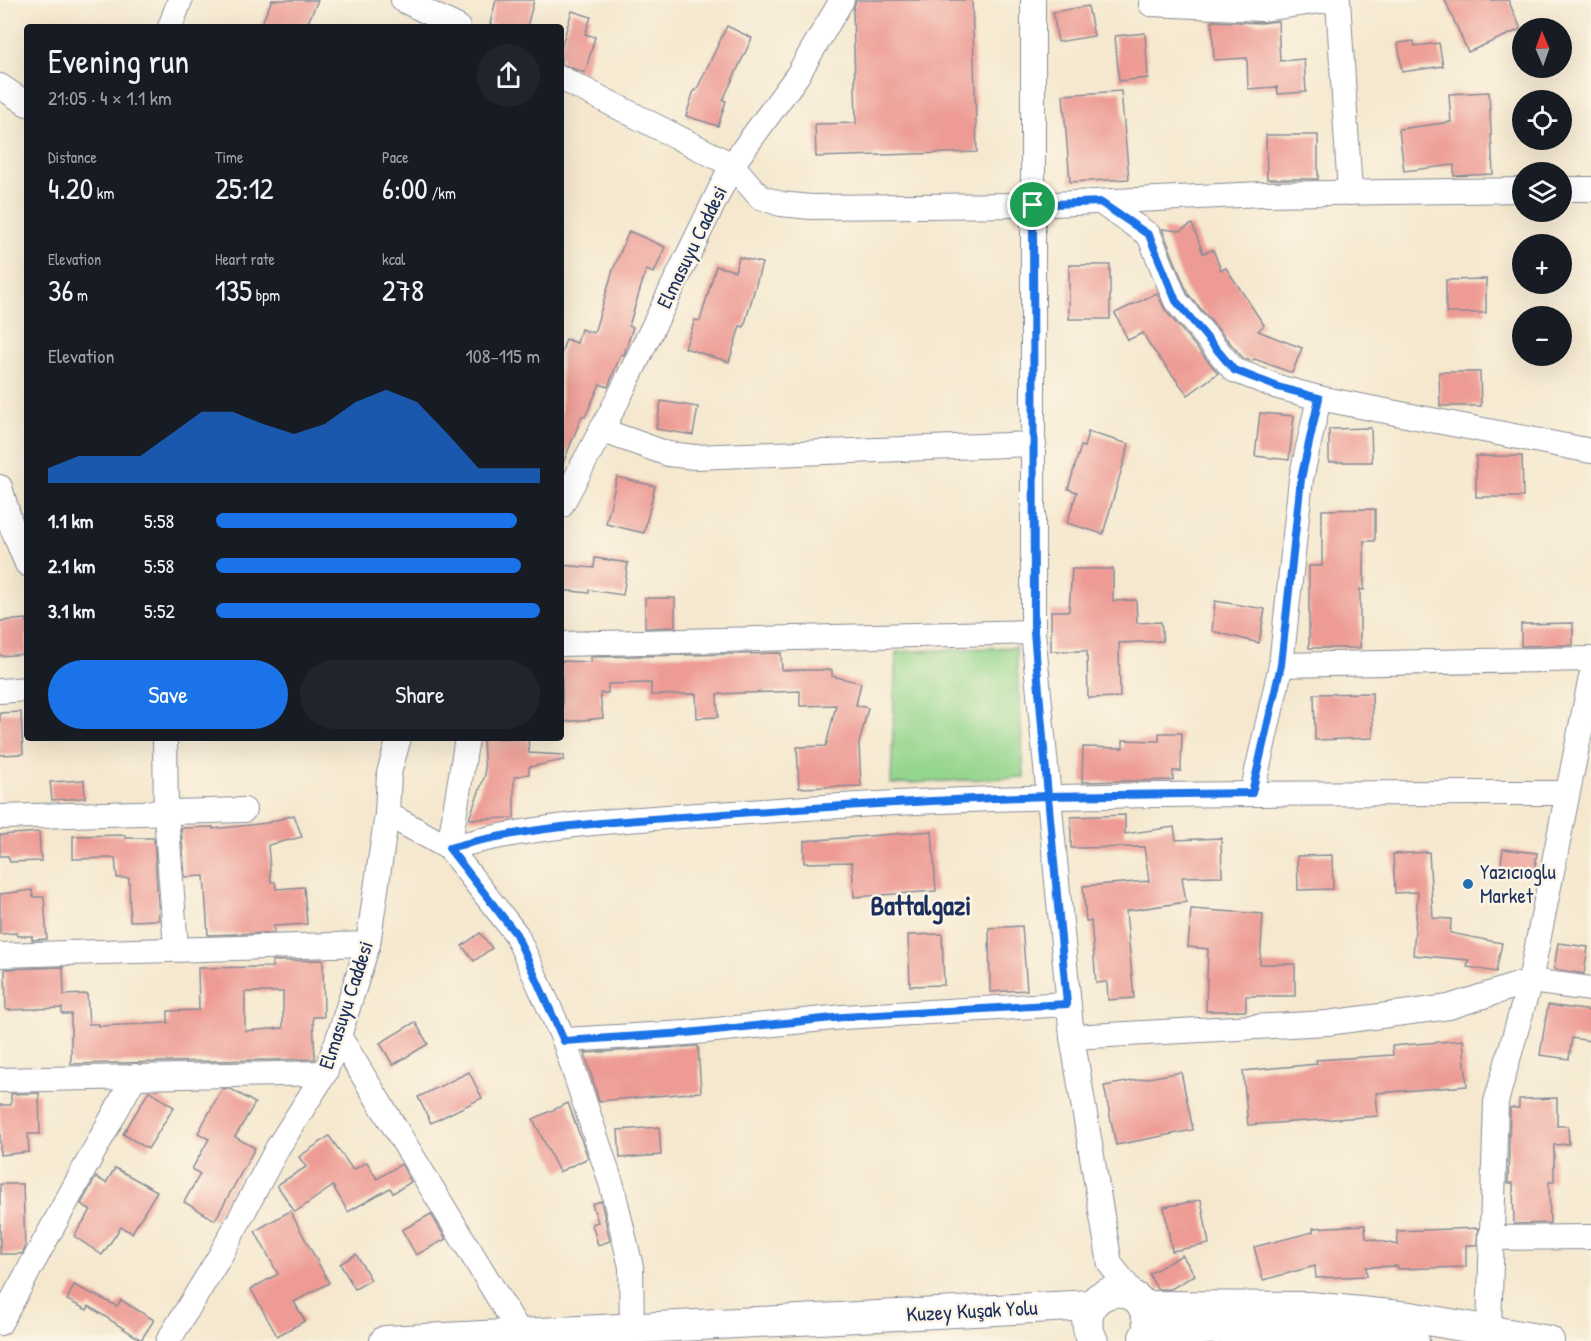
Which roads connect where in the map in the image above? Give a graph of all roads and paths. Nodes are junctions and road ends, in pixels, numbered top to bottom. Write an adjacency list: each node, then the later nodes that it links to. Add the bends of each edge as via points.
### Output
1 (180, 0): 8 (street)
2 (403, 0): 9 (street)
3 (842, 0): 13 (street, Elmasuyu Caddesi, via 797,76)
4 (1033, 0): 19 (street)
5 (1152, 0): 6 (street, via 1152,4 1262,9)
6 (1327, 0)
7 (1338, 0): 17 (street)
8 (171, 24)
9 (452, 24)
10 (564, 80): 13 (street)
11 (0, 86): 12 (street)
12 (24, 103)
13 (732, 165): 19 (street, via 760,197 781,204); 21 (street, Elmasuyu Caddesi)
14 (1572, 189): 15 (street)
15 (1591, 189)
16 (1512, 190): 17 (street)
17 (1350, 193): 18 (street)
18 (1100, 202): 19 (street); 20 (street, via 1149,235 1176,301 1234,370)
19 (1033, 205): 22 (street)
20 (1319, 398): 23 (street); 30 (street, via 1301,479)
21 (601, 430): 22 (street, via 668,454 695,457); 25 (street, Elmasuyu Caddesi)
22 (1034, 444): 27 (street)
23 (1591, 451)
24 (0, 486): 26 (street)
25 (564, 500)
26 (24, 557)
27 (1034, 632): 28 (street); 39 (street)
28 (564, 644)
29 (1591, 659): 30 (street)
30 (1281, 665): 37 (street)
31 (1591, 677): 38 (street)
32 (24, 689): 33 (street)
33 (0, 691)
34 (165, 741): 41 (street)
35 (398, 741): 42 (street, Elmasuyu Caddesi, via 389,772)
36 (467, 741): 44 (street)
37 (1252, 793): 38 (street); 39 (street)
38 (1567, 793): 48 (street)
39 (1048, 796): 44 (street, via 908,801 612,822 492,836); 50 (street)
40 (244, 810): 41 (street)
41 (166, 813): 43 (street); 46 (street)
42 (387, 814): 44 (street); 45 (street, Elmasuyu Caddesi)
43 (0, 818)
44 (449, 848): 53 (street, via 516,934)
45 (368, 944): 46 (street); 51 (street, Elmasuyu Caddesi)
46 (176, 948): 47 (street)
47 (0, 955)
48 (1530, 981): 49 (street); 52 (street, via 1449,1007 1327,1023); 58 (street, via 1496,1102)
49 (1591, 989)
50 (1067, 1004): 52 (street); 53 (street, via 843,1017)
51 (339, 1036): 54 (street, Elmasuyu Caddesi); 65 (street)
52 (1072, 1036): 59 (street)
53 (564, 1041): 63 (street, via 612,1186 631,1267)
54 (325, 1073): 55 (street); 67 (street, Elmasuyu Caddesi, via 278,1147 220,1256)
55 (135, 1076): 56 (street); 62 (street)
56 (0, 1080)
57 (1591, 1237): 58 (street)
58 (1490, 1238): 64 (street)
59 (1110, 1264): 60 (street); 61 (street)
60 (1095, 1302): 61 (main road, Kuzey Kuşak Yolu, via 1117,1292); 63 (main road, Kuzey Kuşak Yolu); 69 (main road, via 1087,1323)
61 (1140, 1303): 64 (main road, via 1310,1307); 66 (main road)
62 (0, 1323)
63 (632, 1328): 65 (main road, Kuzey Kuşak Yolu)
64 (1489, 1329): 71 (main road)
65 (520, 1333): 68 (main road, Kuzey Kuşak Yolu)
66 (1152, 1339): 70 (main road, via 1208,1329 1311,1327)
67 (168, 1341)
68 (385, 1341)
69 (1093, 1341)
70 (1414, 1341)
71 (1549, 1341)

